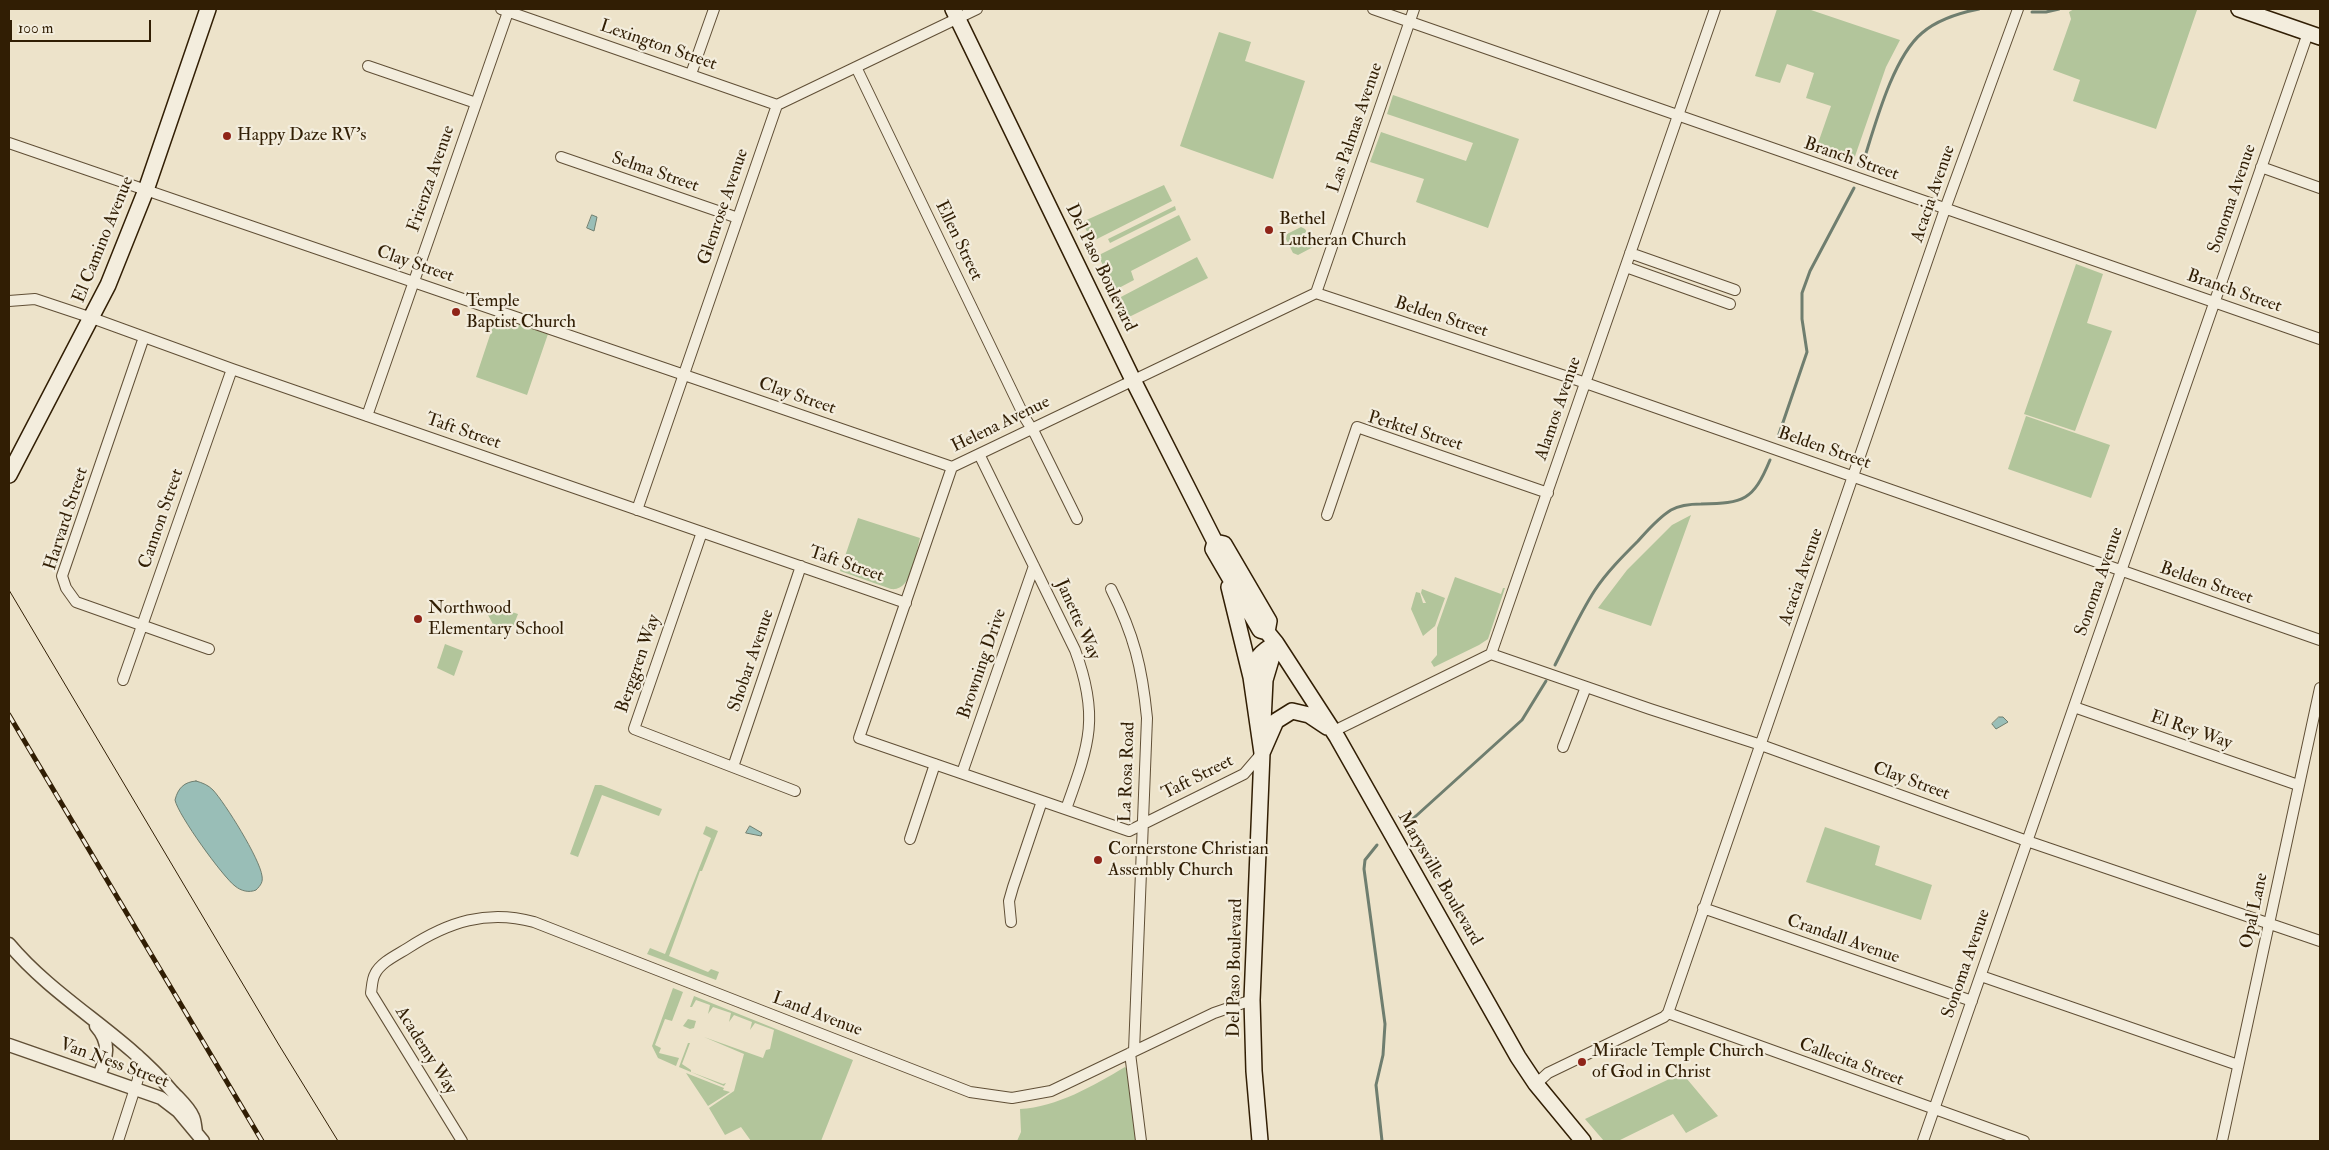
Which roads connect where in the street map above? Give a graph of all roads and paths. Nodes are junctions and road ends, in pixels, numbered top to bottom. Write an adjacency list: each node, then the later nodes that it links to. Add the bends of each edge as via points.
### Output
1 (208, 9): 23 (main road, El Camino Avenue)
2 (714, 9): 15 (street)
3 (977, 9): 10 (street)
4 (1373, 9): 11 (street, Branch Street)
5 (1414, 9): 11 (street, Las Palmas Avenue)
6 (1715, 9): 18 (street, Alamos Avenue)
7 (2018, 9): 24 (street, Acacia Avenue)
8 (2239, 9): 12 (main road)
9 (506, 10): 15 (street, Lexington Street); 16 (street, Frienza Avenue)
10 (956, 13): 14 (street); 41 (main road, Del Paso Boulevard)
11 (1409, 22): 18 (street, Branch Street); 31 (street, Las Palmas Avenue)
12 (2314, 35): 21 (street, Sonoma Avenue)
13 (368, 66): 16 (street)
14 (856, 67): 17 (street); 44 (street, Ellen Street)
15 (691, 74): 17 (street, Lexington Street)
16 (476, 103): 28 (street, Frienza Avenue)
17 (777, 105): 25 (street, Glenrose Avenue)
18 (1679, 114): 24 (street, Branch Street); 26 (street, Alamos Avenue)
19 (9, 143): 23 (street, Clay Street)
20 (562, 157): 25 (street, Selma Street)
21 (2262, 167): 22 (street); 34 (street, Sonoma Avenue)
22 (2320, 188)
23 (146, 190): 28 (street, Clay Street); 36 (main road, El Camino Avenue)
24 (1945, 209): 34 (street, Branch Street); 48 (street, Acacia Avenue)
25 (738, 218): 40 (street, Glenrose Avenue)
26 (1630, 253): 27 (street, Alamos Avenue); 29 (street)
27 (1626, 267): 32 (street); 42 (street, Alamos Avenue)
28 (414, 282): 40 (street, Clay Street); 43 (street, Frienza Avenue)
29 (1722, 286): 30 (street); 32 (street)
30 (1735, 290)
31 (1316, 293): 41 (street); 42 (street, Belden Street)
32 (1717, 299): 35 (street)
33 (9, 302): 36 (street, Taft Street, via 35,299)
34 (2215, 302): 38 (street, Branch Street); 58 (street, Sonoma Avenue)
35 (1730, 304)
36 (92, 318): 37 (street, Taft Street); 47 (main road, El Camino Avenue)
37 (144, 337): 39 (street, Taft Street); 61 (street, Harvard Street, via 62,576 76,602)
38 (2320, 339)
39 (232, 369): 43 (street, Taft Street); 61 (street, Cannon Street)
40 (684, 375): 46 (street, Clay Street); 50 (street, Glenrose Avenue)
41 (1133, 380): 44 (street, Helena Avenue); 54 (main road, Del Paso Boulevard)
42 (1585, 383): 48 (street, Belden Street); 49 (street, Alamos Avenue)
43 (367, 416): 50 (street, Taft Street)
44 (1030, 429): 45 (street, Helena Avenue); 52 (street)
45 (979, 454): 46 (street, Helena Avenue); 57 (street, Janette Way)
46 (952, 467): 60 (street, Helena Avenue)
47 (9, 475)
48 (1854, 477): 58 (street, Belden Street); 73 (street, Acacia Avenue)
49 (1548, 493): 51 (street, Perktel Street, via 1357,427); 65 (street, Alamos Avenue)
50 (638, 510): 53 (street, Taft Street)
51 (1327, 515)
52 (1077, 519)
53 (702, 532): 56 (street, Taft Street); 77 (street, Berggren Way, via 634,729)
54 (1215, 542): 55 (main road, Marysville Boulevard, via 1213,549); 62 (main road, Marysville Boulevard, via 1224,544 1269,621)
55 (1222, 564): 62 (main road, Marysville Boulevard, via 1260,630); 66 (main road, Del Paso Boulevard)
56 (801, 566): 60 (street, Taft Street); 77 (street, Shobar Avenue)
57 (1034, 566): 78 (street, Browning Drive); 82 (street, Janette Way, via 1075,650 1089,702 1089,739)
58 (2121, 572): 63 (street, Belden Street); 70 (street, Sonoma Avenue)
59 (1111, 590): 83 (street, La Rosa Road, via 1134,641 1144,692 1147,718)
60 (906, 603): 72 (street, Helena Avenue)
61 (142, 625): 64 (street, Harvard Street); 67 (street, Cannon Street)
62 (1272, 638): 66 (main road, via 1255,662); 71 (main road, Marysville Boulevard); 75 (main road, via 1265,680)
63 (2320, 640)
64 (209, 649)
65 (1491, 654): 68 (street, Clay Street); 71 (street)
66 (1251, 677): 75 (main road, Del Paso Boulevard)
67 (123, 680)
68 (1586, 687): 73 (street, Clay Street); 74 (street)
69 (2320, 688): 79 (street, Opal Lane)
70 (2074, 707): 79 (street, El Rey Way); 85 (street, Sonoma Avenue)
71 (1334, 731): 75 (main road, via 1309,715 1292,711 1276,721); 102 (main road, Marysville Boulevard)
72 (859, 738): 76 (street, Taft Street)
73 (1761, 745): 85 (street, Clay Street); 86 (street, Acacia Avenue)
74 (1563, 747)
75 (1262, 753): 83 (street, Taft Street, via 1244,774); 93 (main road, Del Paso Boulevard)
76 (935, 764): 78 (street, Taft Street); 84 (street)
77 (733, 767): 80 (street, Berggren Way)
78 (962, 773): 81 (street, Taft Street)
79 (2298, 785): 88 (street, Opal Lane)
80 (795, 791)
81 (1042, 801): 82 (street, Taft Street); 87 (street, via 1012,887)
82 (1066, 809): 83 (street, Taft Street, via 1129,831)
83 (1143, 824): 98 (street, La Rosa Road)
84 (910, 839)
85 (2027, 841): 88 (street, Clay Street); 92 (street, Sonoma Avenue)
86 (1703, 908): 94 (street, Crandall Avenue); 95 (street, Acacia Avenue)
87 (1010, 922)
88 (2268, 925): 89 (street, Clay Street); 100 (street, Opal Lane)
89 (2320, 941)
90 (9, 944): 96 (street)
91 (374, 974): 98 (street, Land Avenue, via 394,957 448,925 475,918 513,917 547,926 983,1095 1012,1098 1042,1094); 107 (street, Academy Way, via 371,992)
92 (1981, 976): 94 (street, Sonoma Avenue); 100 (street)
93 (1252, 1000): 98 (street, Land Avenue, via 1228,1007); 109 (main road, Del Paso Boulevard)
94 (1972, 1001): 104 (street, Sonoma Avenue)
95 (1668, 1013): 102 (street, via 1548,1072); 104 (street, Callecita Street)
96 (86, 1015): 99 (street); 101 (street, via 107,1042)
97 (9, 1045): 101 (street, Van Ness Street)
98 (1132, 1052): 108 (street, La Rosa Road)
99 (138, 1055): 103 (street); 105 (street, via 193,1116)
100 (2238, 1066): 113 (street, Opal Lane)
101 (99, 1076): 103 (street, Van Ness Street)
102 (1536, 1084): 110 (main road, Marysville Boulevard)
103 (136, 1089): 105 (street, Van Ness Street, via 167,1101); 106 (street)
104 (1934, 1110): 111 (street, Sonoma Avenue); 112 (street, Callecita Street)
105 (200, 1136)
106 (118, 1141)
107 (462, 1141)
108 (1141, 1141)
109 (1260, 1141)
110 (1583, 1141)
111 (1923, 1141)
112 (2024, 1141)
113 (2222, 1141)

